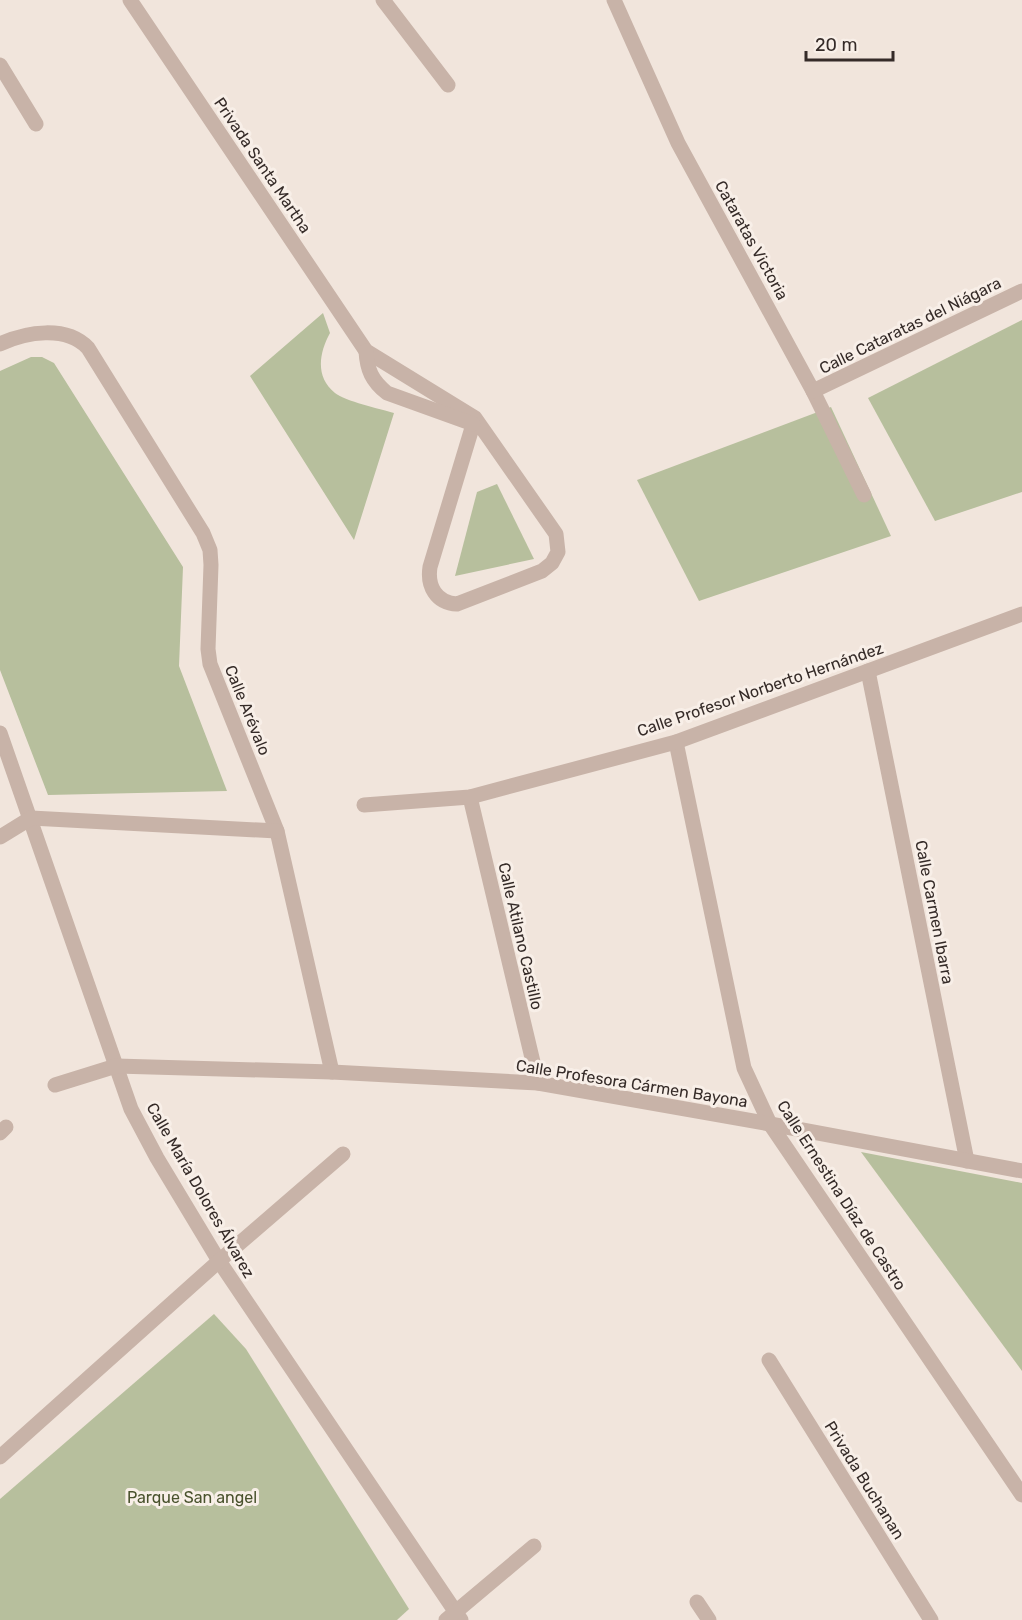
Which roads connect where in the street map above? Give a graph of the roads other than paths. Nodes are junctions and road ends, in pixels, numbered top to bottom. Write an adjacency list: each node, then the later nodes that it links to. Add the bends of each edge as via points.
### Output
1 (130, 0): 9 (street, Privada Santa Martha)
2 (383, 0): 5 (street)
3 (614, 0): 10 (street, Cataratas Victoria, via 678,143)
4 (2, 72): 6 (street)
5 (448, 85)
6 (36, 124)
7 (1022, 291): 10 (street, Calle Cataratas del Niágara)
8 (0, 344): 20 (street, Calle Arévalo, via 20,335 63,334 88,348 203,533 211,565 210,664)
9 (366, 351): 11 (street); 11 (street, via 370,375 387,393)
10 (813, 391): 12 (street, Cataratas Victoria)
11 (474, 421): 11 (street, via 556,534 558,552 542,571 452,604 437,596 428,577)
12 (864, 495)
13 (1022, 614): 14 (street, Calle Profesor Norberto Hernández)
14 (868, 671): 16 (street, Calle Profesor Norberto Hernández); 28 (street, Calle Carmen Ibarra)
15 (0, 732): 19 (street, Calle María Dolores Álvarez)
16 (676, 742): 17 (street, Calle Profesor Norberto Hernández); 26 (street, Calle Ernestina Díaz de Castro, via 744,1068)
17 (470, 797): 18 (street, Calle Profesor Norberto Hernández); 24 (street, Calle Atilano Castillo)
18 (364, 805)
19 (31, 818): 20 (street); 21 (street); 22 (street, Calle María Dolores Álvarez)
20 (277, 831): 23 (street, Calle Arévalo)
21 (0, 837)
22 (116, 1066): 23 (street, Calle Profesora Cármen Bayona); 25 (street, Calle Profesora Cármen Bayona); 30 (street, Calle María Dolores Álvarez, via 131,1109)
23 (332, 1072): 24 (street, Calle Profesora Cármen Bayona)
24 (538, 1083): 26 (street, Calle Profesora Cármen Bayona)
25 (55, 1085)
26 (770, 1124): 28 (street, Calle Profesora Cármen Bayona); 33 (street, Calle Ernestina Díaz de Castro)
27 (343, 1154): 30 (street)
28 (967, 1161): 29 (street, Calle Profesora Cármen Bayona)
29 (1022, 1171)
30 (219, 1261): 32 (street); 36 (street, Calle María Dolores Álvarez)
31 (769, 1360): 38 (street, Privada Buchanan)
32 (0, 1456)
33 (1022, 1494)
34 (534, 1546): 36 (street)
35 (697, 1602): 37 (street)
36 (454, 1617)
37 (709, 1620)
38 (931, 1620)

